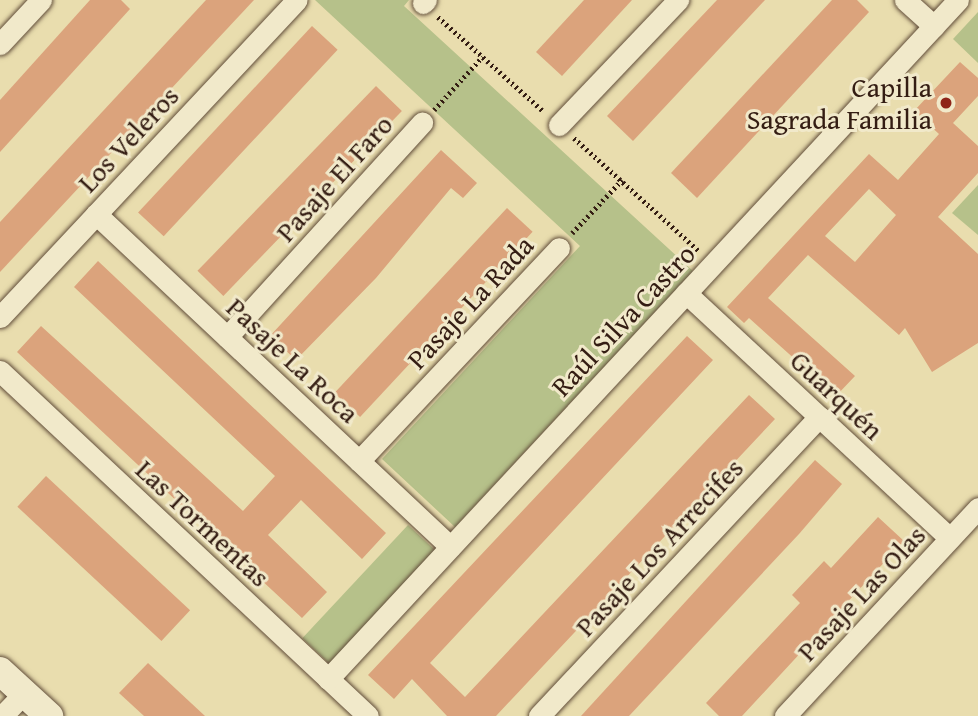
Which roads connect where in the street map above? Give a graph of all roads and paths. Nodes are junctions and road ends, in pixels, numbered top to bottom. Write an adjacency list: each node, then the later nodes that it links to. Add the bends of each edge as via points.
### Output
1 (41, 0): 7 (street)
2 (297, 0): 12 (street, Los Veleros)
3 (678, 0): 10 (street)
4 (905, 0): 6 (street)
5 (958, 0): 6 (street, Raúl Silva Castro)
6 (933, 26): 14 (street, Raúl Silva Castro)
7 (0, 44)
8 (482, 57): 9 (path, Pasaje El Faro)
9 (422, 123): 16 (street, Pasaje El Faro)
10 (559, 125)
11 (622, 180): 13 (path, Pasaje La Rada)
12 (96, 214): 15 (street, Los Veleros); 16 (street, Pasaje La Roca)
13 (559, 248): 19 (street, Pasaje La Rada)
14 (686, 293): 18 (street, Guarquén); 22 (street, Raúl Silva Castro)
15 (0, 317)
16 (227, 337): 19 (street, Pasaje La Roca)
17 (0, 372): 24 (street, Las Tormentas)
18 (819, 416): 21 (street, Guarquén); 29 (street, Pasaje Los Arrecifes)
19 (359, 461): 22 (street, Pasaje La Roca)
20 (978, 508): 21 (street, Pasaje Las Olas)
21 (950, 538): 30 (street, Pasaje Las Olas)
22 (450, 547): 24 (street, Raúl Silva Castro)
23 (0, 671): 25 (main road)
24 (328, 678): 28 (street, Las Tormentas)
25 (24, 693): 26 (street); 27 (main road)
26 (2, 716)
27 (48, 716)
28 (368, 716)
29 (539, 716)
30 (785, 716)

